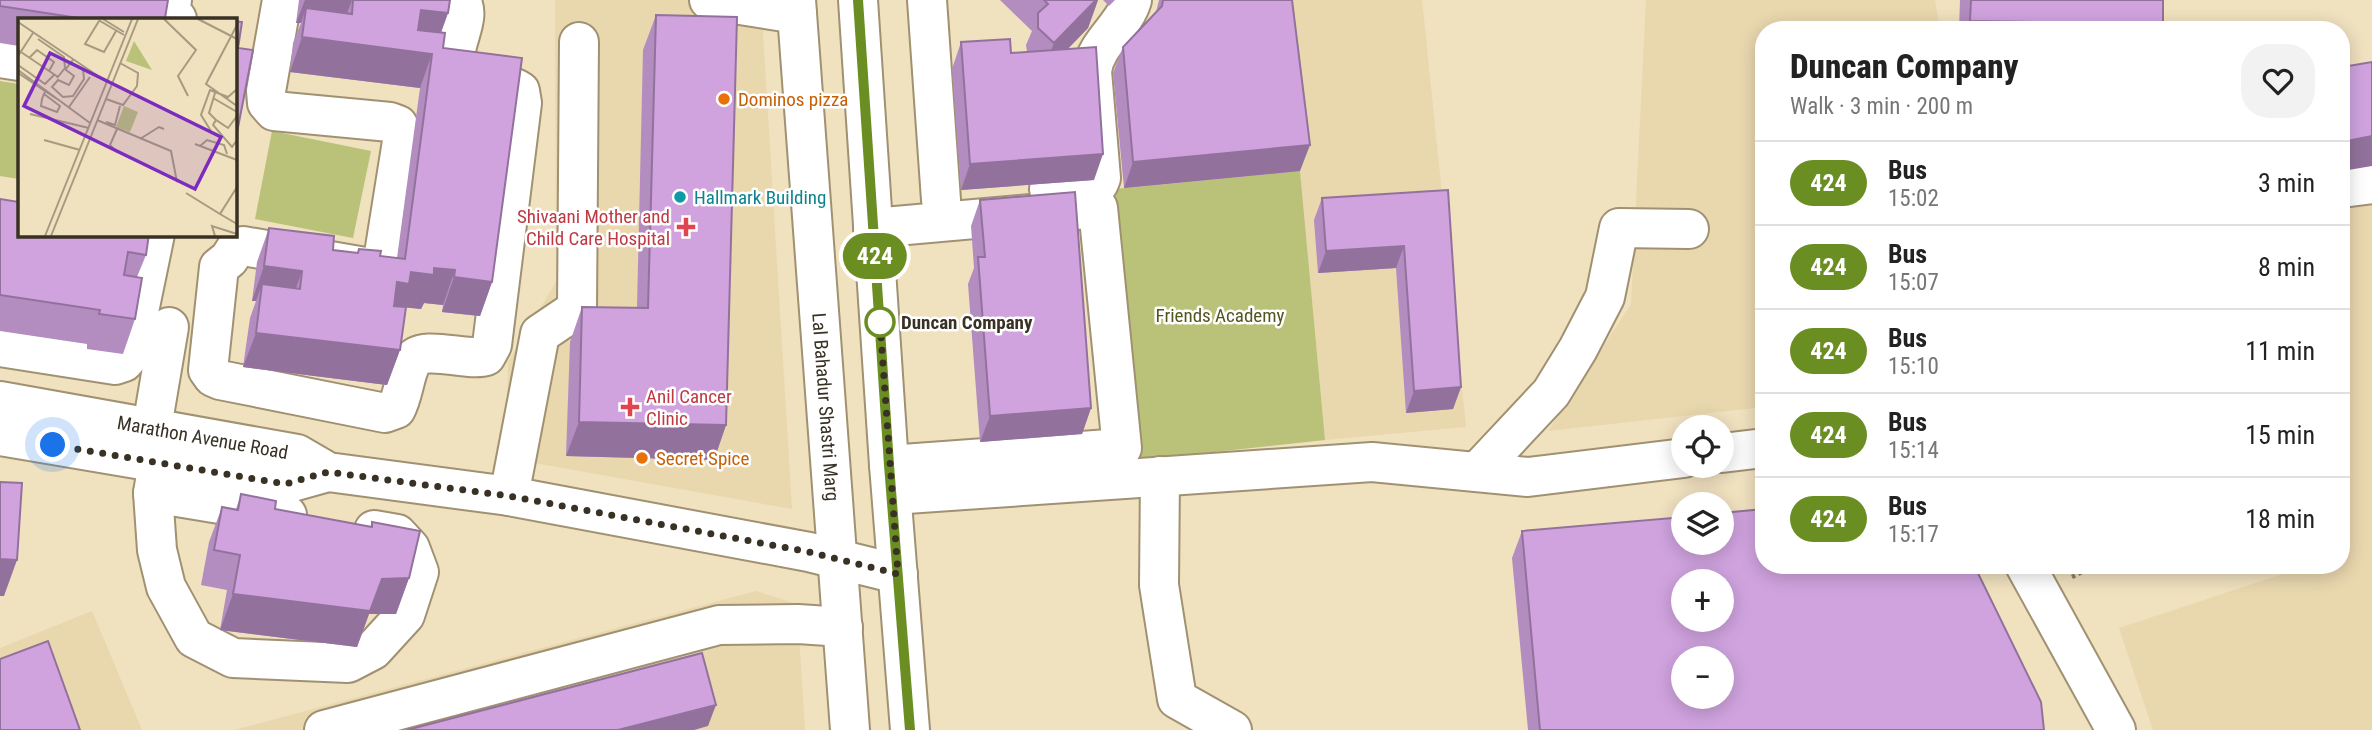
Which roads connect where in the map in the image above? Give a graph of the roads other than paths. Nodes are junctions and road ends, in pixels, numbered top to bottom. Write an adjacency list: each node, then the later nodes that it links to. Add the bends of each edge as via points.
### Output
1 (173, 0): 9 (street, via 170,10)
2 (282, 0): 19 (street, via 266,91 267,103 274,111 390,122 398,125 403,135 384,254 377,265 365,267 243,246 229,259)
3 (460, 0): 21 (street, via 465,9 457,68 466,76 510,84 520,91 522,103 492,345 486,356 425,353 415,357 401,401 385,413 213,377 208,370)
4 (709, 0): 8 (street)
5 (858, 0): 16 (street)
6 (927, 0): 15 (street)
7 (1132, 0): 15 (street, via 1094,58 1099,183)
8 (796, 7): 35 (street, Lal Bahadur Shastri Marg)
9 (176, 18)
10 (579, 42): 33 (street, via 577,309 540,334)
11 (238, 49): 14 (street, via 247,79)
12 (0, 58): 13 (street)
13 (18, 61)
14 (239, 118)
15 (940, 200): 16 (street)
16 (873, 217): 32 (street); 32 (street, via 1098,208 1122,448)
17 (1689, 229): 29 (street, via 1619,228 1605,297 1578,349 1551,393)
18 (155, 236): 20 (street)
19 (219, 251): 21 (street)
20 (153, 324): 21 (street); 22 (street, via 124,362 115,365); 27 (street)
21 (211, 332)
22 (0, 347)
23 (0, 401): 27 (street, Marathon Avenue Road)
24 (0, 436): 27 (street)
25 (1755, 449): 26 (street)
26 (1734, 452)
27 (154, 460): 31 (street, via 285,484 328,472); 34 (street); 34 (street, via 157,550 166,587 194,638 233,658 348,663 373,650 405,615 419,572 410,548 397,534)
28 (1671, 460): 29 (street, via 1528,477)
29 (1477, 472): 30 (street, via 1372,461)
30 (1160, 476): 32 (street); 42 (street, via 1159,586 1177,699)
31 (375, 478): 33 (street); 34 (street)
32 (890, 480): 36 (street)
33 (509, 496): 35 (street)
34 (340, 524)
35 (838, 558): 36 (street); 38 (street, Lal Bahadur Shastri Marg)
36 (898, 574): 41 (street)
37 (2030, 574): 43 (street)
38 (843, 627): 39 (street, via 719,625); 40 (street, Lal Bahadur Shastri Marg)
39 (324, 730)
40 (850, 730)
41 (910, 730)
42 (1232, 730)
43 (2116, 730)

